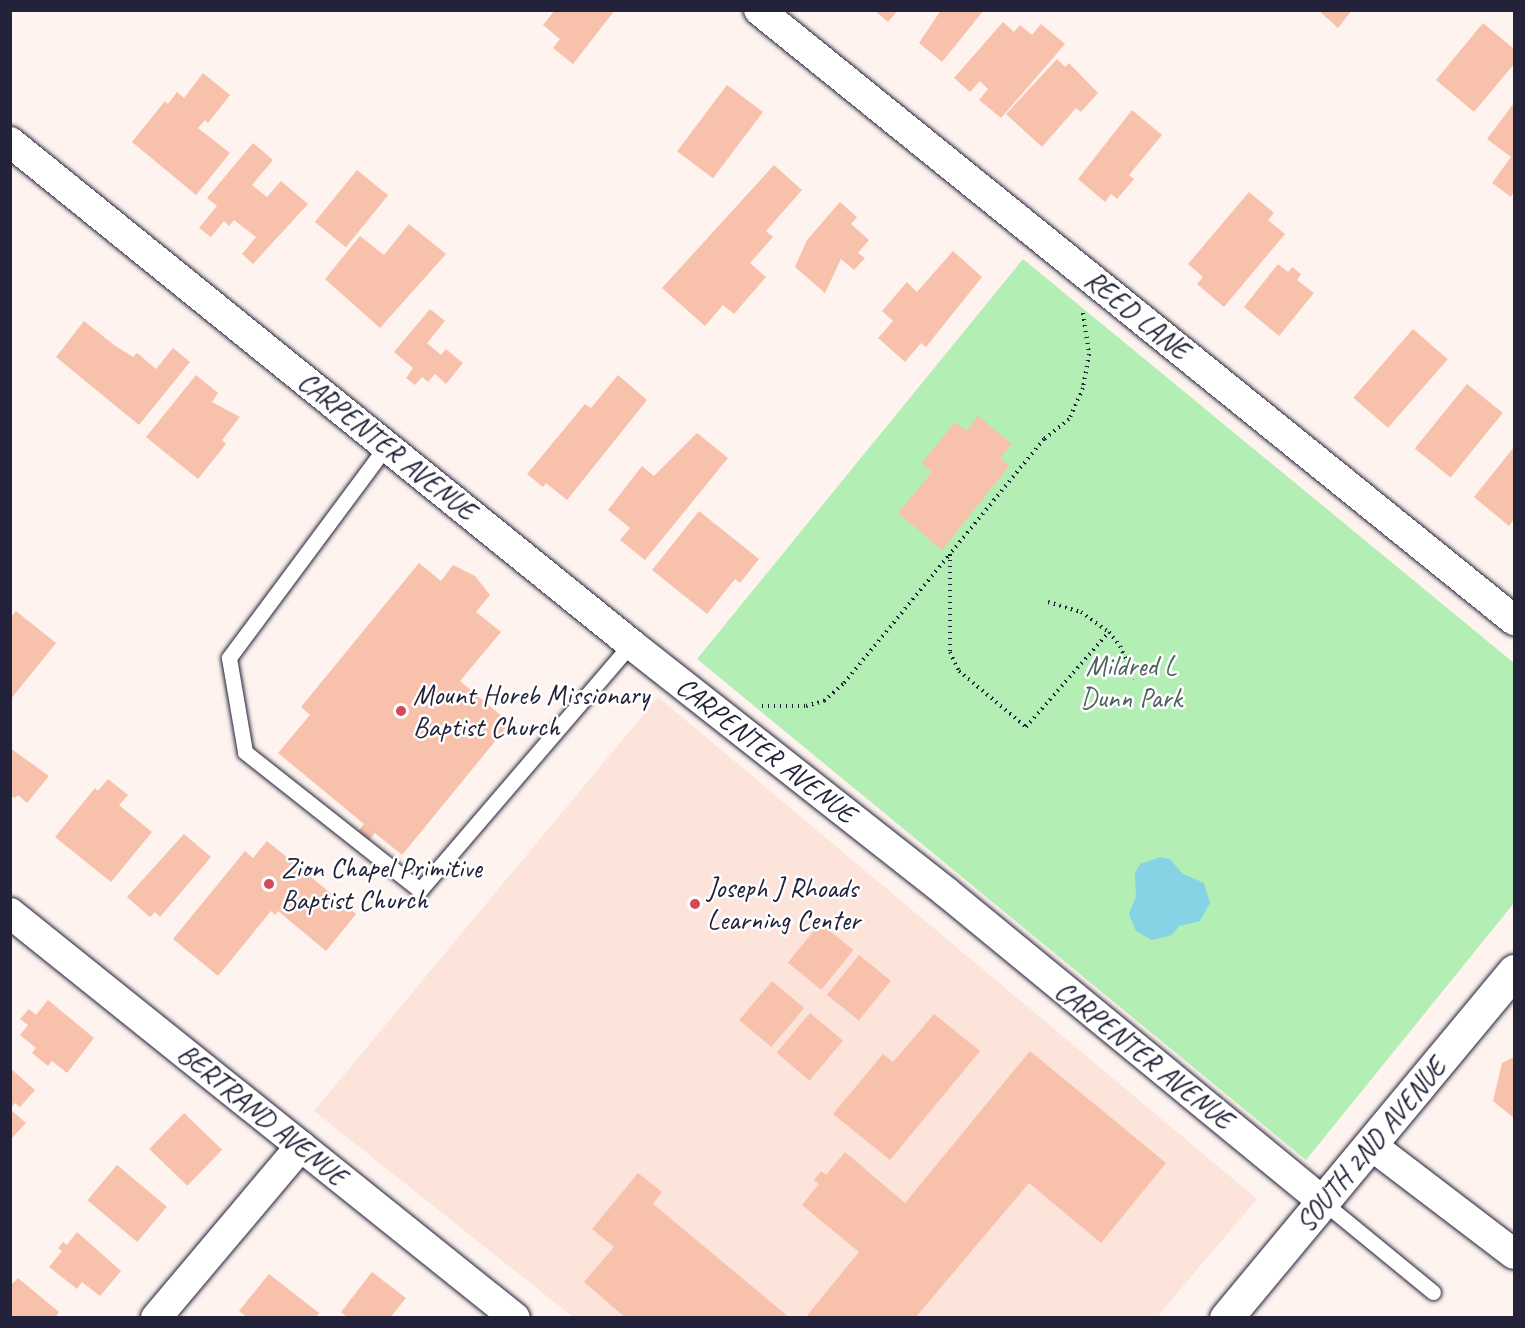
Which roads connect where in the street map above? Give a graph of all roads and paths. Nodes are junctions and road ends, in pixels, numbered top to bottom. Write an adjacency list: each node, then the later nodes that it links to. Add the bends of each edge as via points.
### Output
1 (759, 10): 7 (street, REED LANE)
2 (10, 142): 4 (street, CARPENTER AVENUE)
3 (1081, 303): 5 (path, via 1089,354 1083,388 1069,419 1044,439)
4 (387, 445): 9 (street, CARPENTER AVENUE); 9 (lane, via 229,658 245,752 420,890)
5 (950, 554): 8 (path, via 952,663 1026,727); 11 (path, via 844,683 824,701 806,706)
6 (1048, 602): 8 (path, via 1081,612)
7 (1515, 620)
8 (1109, 632): 10 (path)
9 (631, 644): 16 (street, CARPENTER AVENUE, via 946,892)
10 (1135, 679)
11 (759, 706)
12 (13, 919): 15 (street, BERTRAND AVENUE)
13 (1515, 971): 14 (main road, SOUTH 2ND AVENUE)
14 (1371, 1144): 16 (main road, SOUTH 2ND AVENUE); 17 (street)
15 (301, 1146): 19 (street); 20 (street, BERTRAND AVENUE)
16 (1323, 1203): 18 (lane); 21 (main road, SOUTH 2ND AVENUE)
17 (1515, 1254)
18 (1434, 1292)
19 (156, 1317)
20 (515, 1317)
21 (1226, 1317)

